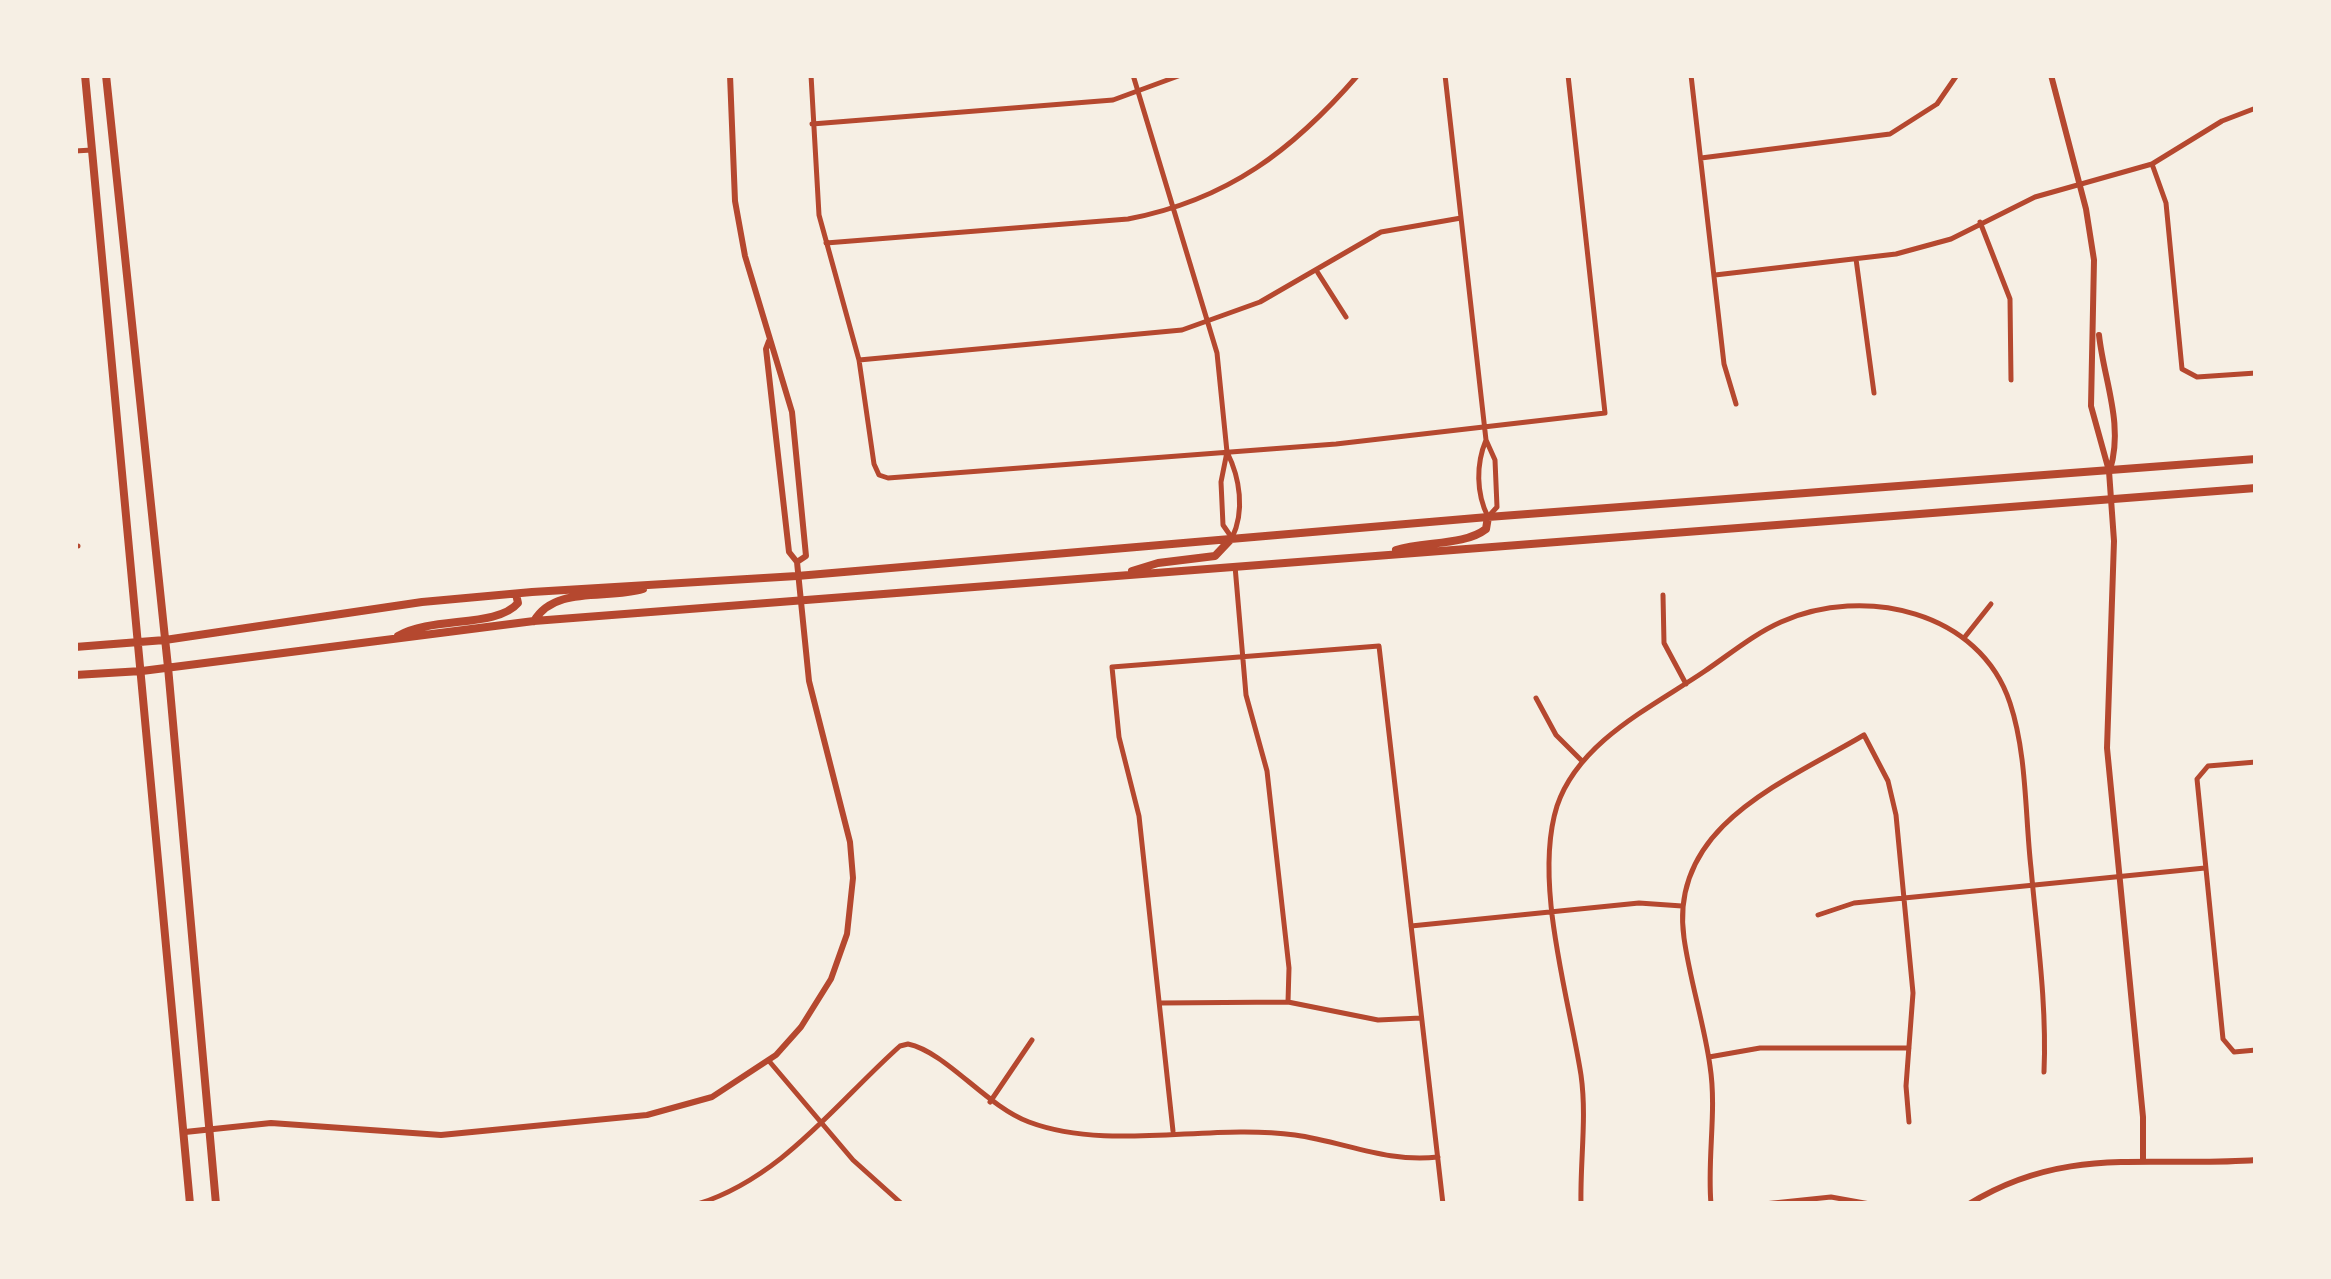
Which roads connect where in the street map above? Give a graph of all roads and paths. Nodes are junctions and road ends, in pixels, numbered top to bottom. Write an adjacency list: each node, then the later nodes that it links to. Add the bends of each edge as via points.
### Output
1 (85, 75): 16 (main road)
2 (106, 75): 59 (main road)
3 (730, 75): 31 (street, via 735,201)
4 (812, 75): 15 (street)
5 (1133, 75): 13 (street)
6 (1180, 75): 13 (street)
7 (1358, 75): 21 (street, via 1270,162)
8 (1445, 75): 22 (street)
9 (1568, 75): 37 (street, via 1607,407 1600,415)
10 (1691, 75): 18 (street)
11 (1958, 75): 18 (street, via 1937,104 1890,134)
12 (2051, 75): 20 (street)
13 (1138, 92): 15 (street, via 1113,100); 21 (street)
14 (2256, 108): 19 (street)
15 (812, 124): 24 (street)
16 (92, 150): 17 (street); 60 (main road)
17 (75, 151)
18 (1701, 158): 27 (street)
19 (2152, 164): 20 (street); 33 (street, via 2166,203 2182,368 2197,377)
20 (2080, 186): 23 (street, via 2035,196); 29 (street)
21 (1175, 207): 24 (street, via 1128,219); 30 (street)
22 (1461, 218): 26 (street, via 1381,232); 37 (street)
23 (1980, 222): 25 (street, via 1950,239); 34 (street, via 2010,299)
24 (826, 243): 32 (street)
25 (1856, 258): 27 (street); 35 (street)
26 (1317, 272): 28 (street); 30 (street)
27 (1714, 275): 36 (street)
28 (1346, 317)
29 (2096, 317): 41 (street, via 2091,406); 41 (street, via 2114,403 2116,448)
30 (1209, 320): 32 (street, via 1162,333); 39 (street)
31 (769, 341): 47 (street, via 788,552); 47 (street, via 794,429 806,556)
32 (859, 360): 39 (street, via 874,464 883,477)
33 (2256, 372)
34 (2011, 380)
35 (1874, 393)
36 (1736, 404)
37 (1485, 428): 38 (street); 39 (street)
38 (1486, 440): 44 (street, via 1479,468); 44 (street, via 1498,496)
39 (1227, 452): 45 (street, via 1221,482 1224,525); 45 (street, via 1240,511)
40 (2256, 459): 41 (main road)
41 (2109, 471): 43 (street); 44 (main road)
42 (2256, 488): 43 (main road)
43 (2112, 501): 46 (main road); 71 (street, via 2105,715)
44 (1488, 517): 45 (main road); 46 (main road, via 1476,537)
45 (1232, 538): 49 (main road); 50 (main road, via 1215,556 1158,563)
46 (1382, 554): 48 (main road)
47 (797, 562): 49 (street)
48 (1235, 566): 50 (main road); 62 (street)
49 (797, 576): 51 (main road); 54 (street)
50 (1121, 576): 54 (main road)
51 (656, 585): 52 (main road); 56 (main road, via 559,600)
52 (516, 594): 57 (main road, via 518,603 506,614 423,624); 59 (main road)
53 (1663, 595): 66 (street, via 1664,643)
54 (799, 602): 56 (main road); 85 (street, via 809,682 850,842 852,906 822,996)
55 (1990, 604): 58 (street)
56 (534, 621): 57 (main road)
57 (394, 638): 63 (main road)
58 (1964, 638): 66 (street, via 1900,608 1822,610 1765,630); 72 (street, via 1997,675 2016,721)
59 (165, 640): 60 (main road); 63 (main road)
60 (139, 643): 61 (main road); 64 (main road)
61 (75, 647)
62 (1244, 657): 77 (street, via 1380,646); 78 (street, via 1250,716 1267,771); 79 (street, via 1112,667 1119,737 1139,816)
63 (168, 667): 64 (main road); 90 (main road)
64 (142, 671): 65 (main road); 91 (main road)
65 (75, 675)
66 (1686, 684): 68 (street)
67 (1536, 698): 68 (street)
68 (1582, 762): 75 (street, via 1552,823)
69 (2256, 762): 70 (street, via 2208,766 2197,779)
70 (2205, 868): 71 (street); 83 (street, via 2223,1039 2234,1052)
71 (2120, 876): 72 (street); 94 (street)
72 (2032, 885): 73 (street); 86 (street)
73 (1904, 898): 74 (street, via 1892,795 1864,735 1724,822 1693,866); 76 (street); 82 (street, via 1913,993)
74 (1683, 906): 75 (street, via 1639,903); 84 (street)
75 (1554, 912): 77 (street); 101 (street, via 1581,1077)
76 (1818, 915)
77 (1411, 926): 80 (street)
78 (1288, 1002): 79 (street); 80 (street, via 1378,1020)
79 (1161, 1004): 92 (street)
80 (1422, 1018): 93 (street)
81 (1032, 1040): 87 (street)
82 (1910, 1048): 84 (street, via 1760,1048); 88 (street)
83 (2256, 1050)
84 (1708, 1056): 102 (street)
85 (769, 1061): 89 (street); 90 (street, via 712,1097 647,1115 441,1135 289,1124)
86 (2044, 1072)
87 (990, 1102): 89 (street, via 908,1044); 92 (street, via 1028,1122 1078,1134)
88 (1910, 1122)
89 (822, 1123): 98 (street, via 750,1180); 99 (street)
90 (209, 1130): 91 (street); 97 (main road)
91 (185, 1132): 96 (main road)
92 (1173, 1132): 93 (street, via 1259,1131 1388,1158)
93 (1438, 1157): 100 (street)
94 (2143, 1160): 95 (street); 105 (street, via 2059,1166)
95 (2256, 1160)
96 (190, 1204)
97 (216, 1204)
98 (698, 1204)
99 (902, 1204)
100 (1443, 1204)
101 (1581, 1204)
102 (1711, 1204)
103 (1764, 1204): 104 (street, via 1831,1197)
104 (1870, 1204)
105 (1969, 1204)

